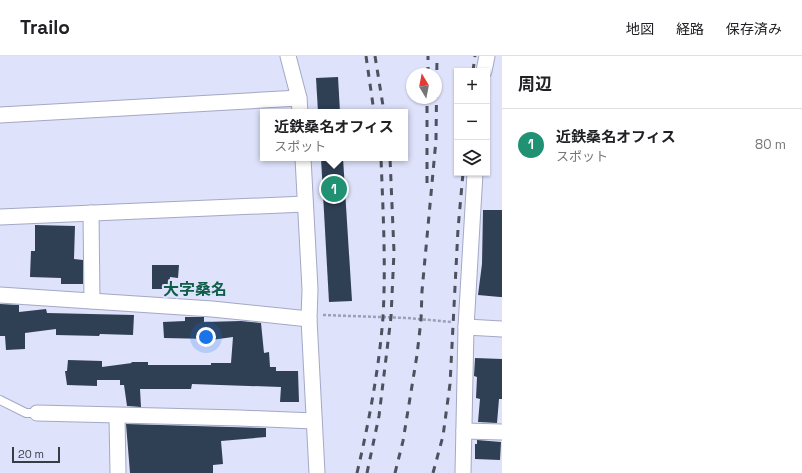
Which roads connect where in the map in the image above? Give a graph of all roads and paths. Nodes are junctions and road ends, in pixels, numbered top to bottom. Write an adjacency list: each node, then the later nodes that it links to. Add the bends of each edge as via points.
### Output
1 (288, 56): 4 (street)
2 (487, 56): 3 (street)
3 (485, 68)
4 (300, 105): 5 (street)
5 (0, 115)
6 (303, 161): 8 (street)
7 (475, 176): 14 (street)
8 (305, 204): 9 (street); 13 (street, via 310,289)
9 (91, 213): 10 (street); 12 (street)
10 (0, 217)
11 (0, 295): 12 (street)
12 (92, 301): 13 (street)
13 (309, 319): 14 (path, via 324,314 407,318 460,323); 19 (street)
14 (466, 327): 15 (street); 20 (street)
15 (502, 329)
16 (0, 400): 17 (lane, via 26,413)
17 (37, 413): 18 (street)
18 (117, 416): 19 (street); 22 (street)
19 (314, 421): 23 (street)
20 (464, 431): 21 (street); 24 (street)
21 (502, 432)
22 (118, 473)
23 (317, 473)
24 (463, 473)

